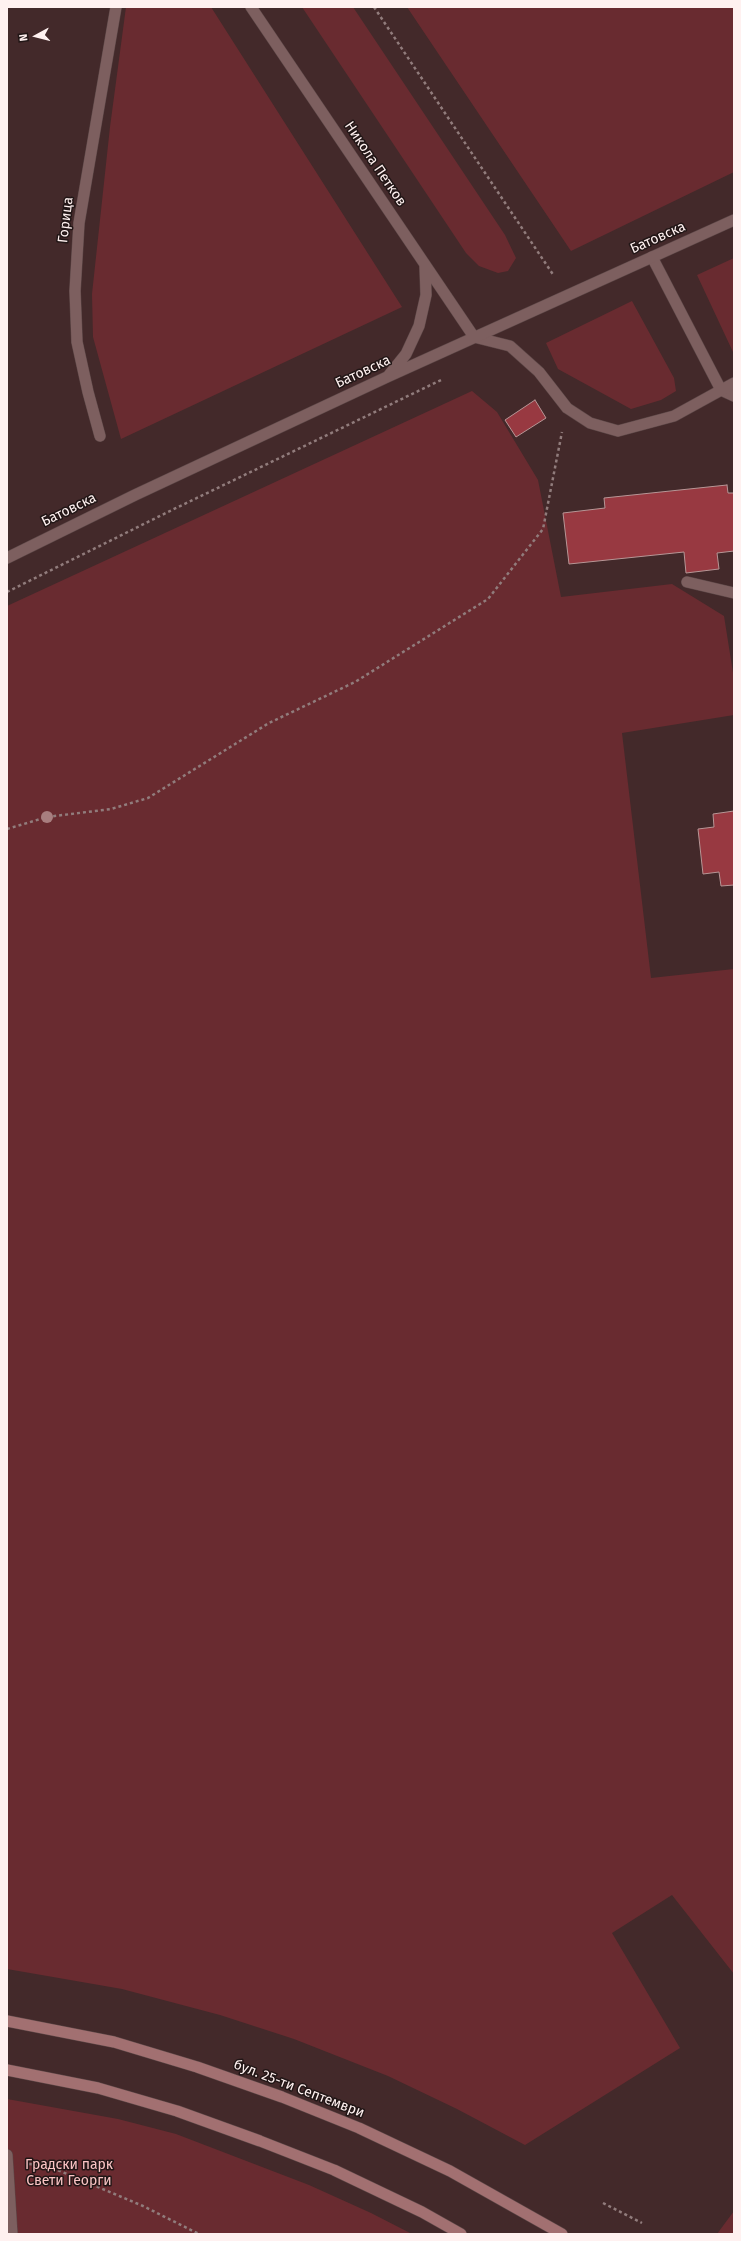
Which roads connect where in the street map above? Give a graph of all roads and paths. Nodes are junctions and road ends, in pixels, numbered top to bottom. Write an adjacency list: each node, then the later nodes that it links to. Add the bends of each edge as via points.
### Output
1 (116, 7): 15 (street, Горица, via 79,224 75,291 77,342)
2 (251, 7): 6 (street, Никола Петков)
3 (374, 7): 7 (path)
4 (734, 220): 5 (street, Батовска)
5 (652, 257): 7 (street, Батовска); 12 (street)
6 (425, 265): 8 (street, Никола Петков); 9 (street, via 426,296 419,326 406,354)
7 (567, 296): 8 (street, Батовска)
8 (474, 337): 9 (street, Батовска); 14 (street, via 510,346 539,372)
9 (387, 377): 16 (street, Батовска)
10 (445, 378): 18 (path)
11 (734, 383): 12 (street)
12 (721, 390): 13 (street); 14 (street, via 674,416 618,431 590,423)
13 (734, 396)
14 (567, 408): 20 (path, via 543,529 488,599 355,682 269,723 148,798 111,809 47,817)
15 (100, 436)
16 (7, 558)
17 (687, 582): 19 (street)
18 (7, 592)
19 (734, 593)
20 (7, 829)
21 (7, 2021): 29 (main road, бул. 25-ти Септември, via 114,2042 197,2067 282,2097 359,2128 450,2171)
22 (7, 2070): 28 (main road, via 98,2088 177,2111 334,2170 422,2212)
23 (8, 2158): 26 (street); 27 (path, via 48,2166 143,2206)
24 (603, 2203): 25 (path)
25 (642, 2223)
26 (12, 2234)
27 (199, 2234)
28 (461, 2234)
29 (562, 2234)

